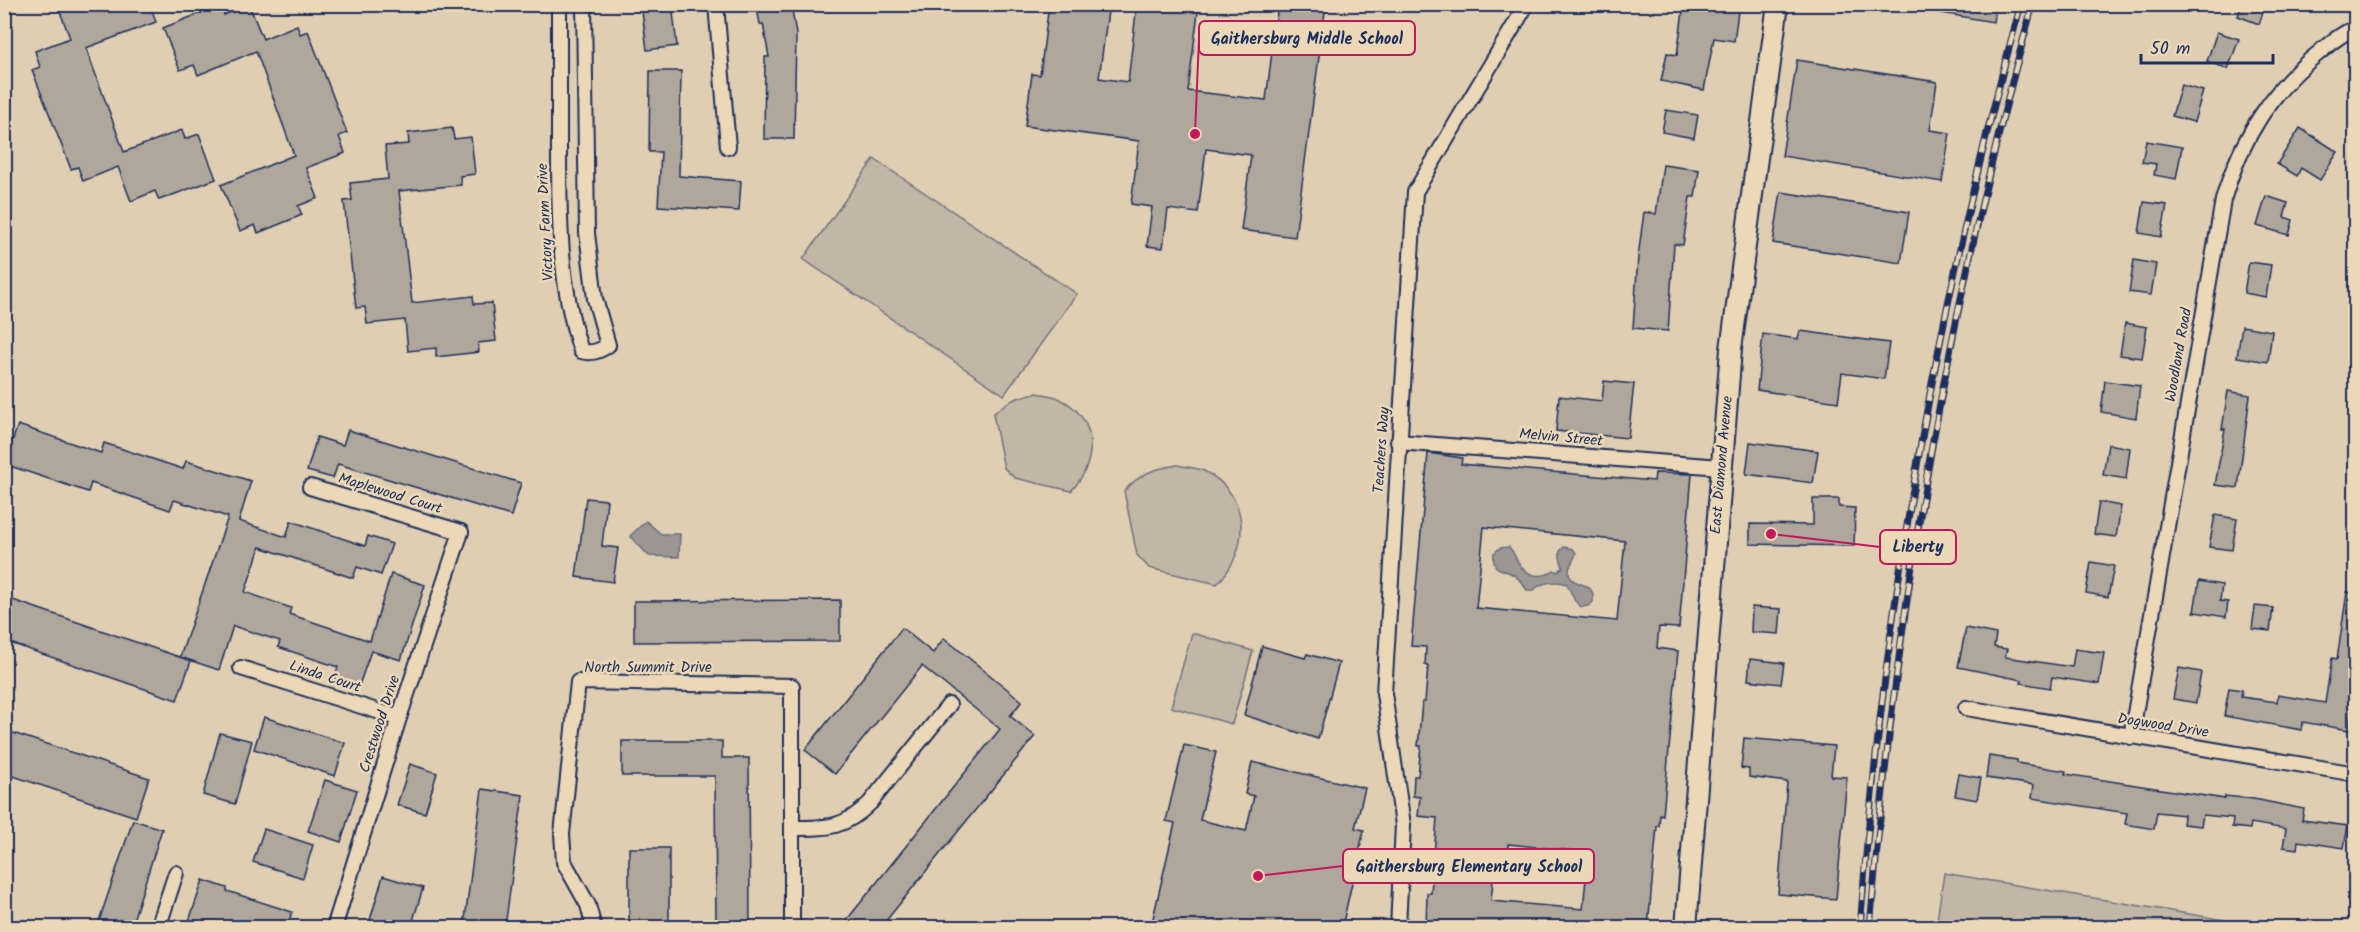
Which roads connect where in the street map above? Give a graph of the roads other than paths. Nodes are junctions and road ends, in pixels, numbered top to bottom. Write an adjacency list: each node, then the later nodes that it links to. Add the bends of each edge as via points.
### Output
1 (559, 4): 2 (street, Victory Farm Drive, via 562,268 574,331 581,351 588,353 608,345 595,299 586,233)
2 (584, 4)
3 (716, 4): 7 (street)
4 (1527, 4): 8 (street, Teachers Way, via 1416,192)
5 (1778, 4): 9 (street, East Diamond Avenue, via 1731,349)
6 (2355, 28): 16 (street, Woodland Road, via 2297,69 2258,117 2232,170 2223,200)
7 (728, 147)
8 (1398, 442): 9 (street, Melvin Street); 24 (street, Teachers Way, via 1384,707 1403,825)
9 (1721, 467): 25 (street, East Diamond Avenue)
10 (310, 487): 11 (street, Maplewood Court)
11 (461, 532): 15 (street, Crestwood Drive)
12 (241, 668): 15 (street, Linda Court)
13 (949, 705): 18 (street, via 857,816 825,828)
14 (1966, 708): 16 (street, Dogwood Drive)
15 (399, 718): 21 (street, Crestwood Drive)
16 (2131, 737): 17 (street, Dogwood Drive)
17 (2355, 774)
18 (792, 828): 22 (street, North Summit Drive, via 792,686 578,682 562,843 564,862 588,905); 23 (street, North Summit Drive)
19 (176, 873): 20 (street)
20 (158, 927)
21 (334, 927)
22 (594, 927)
23 (792, 927)
24 (1398, 927)
25 (1686, 927)

